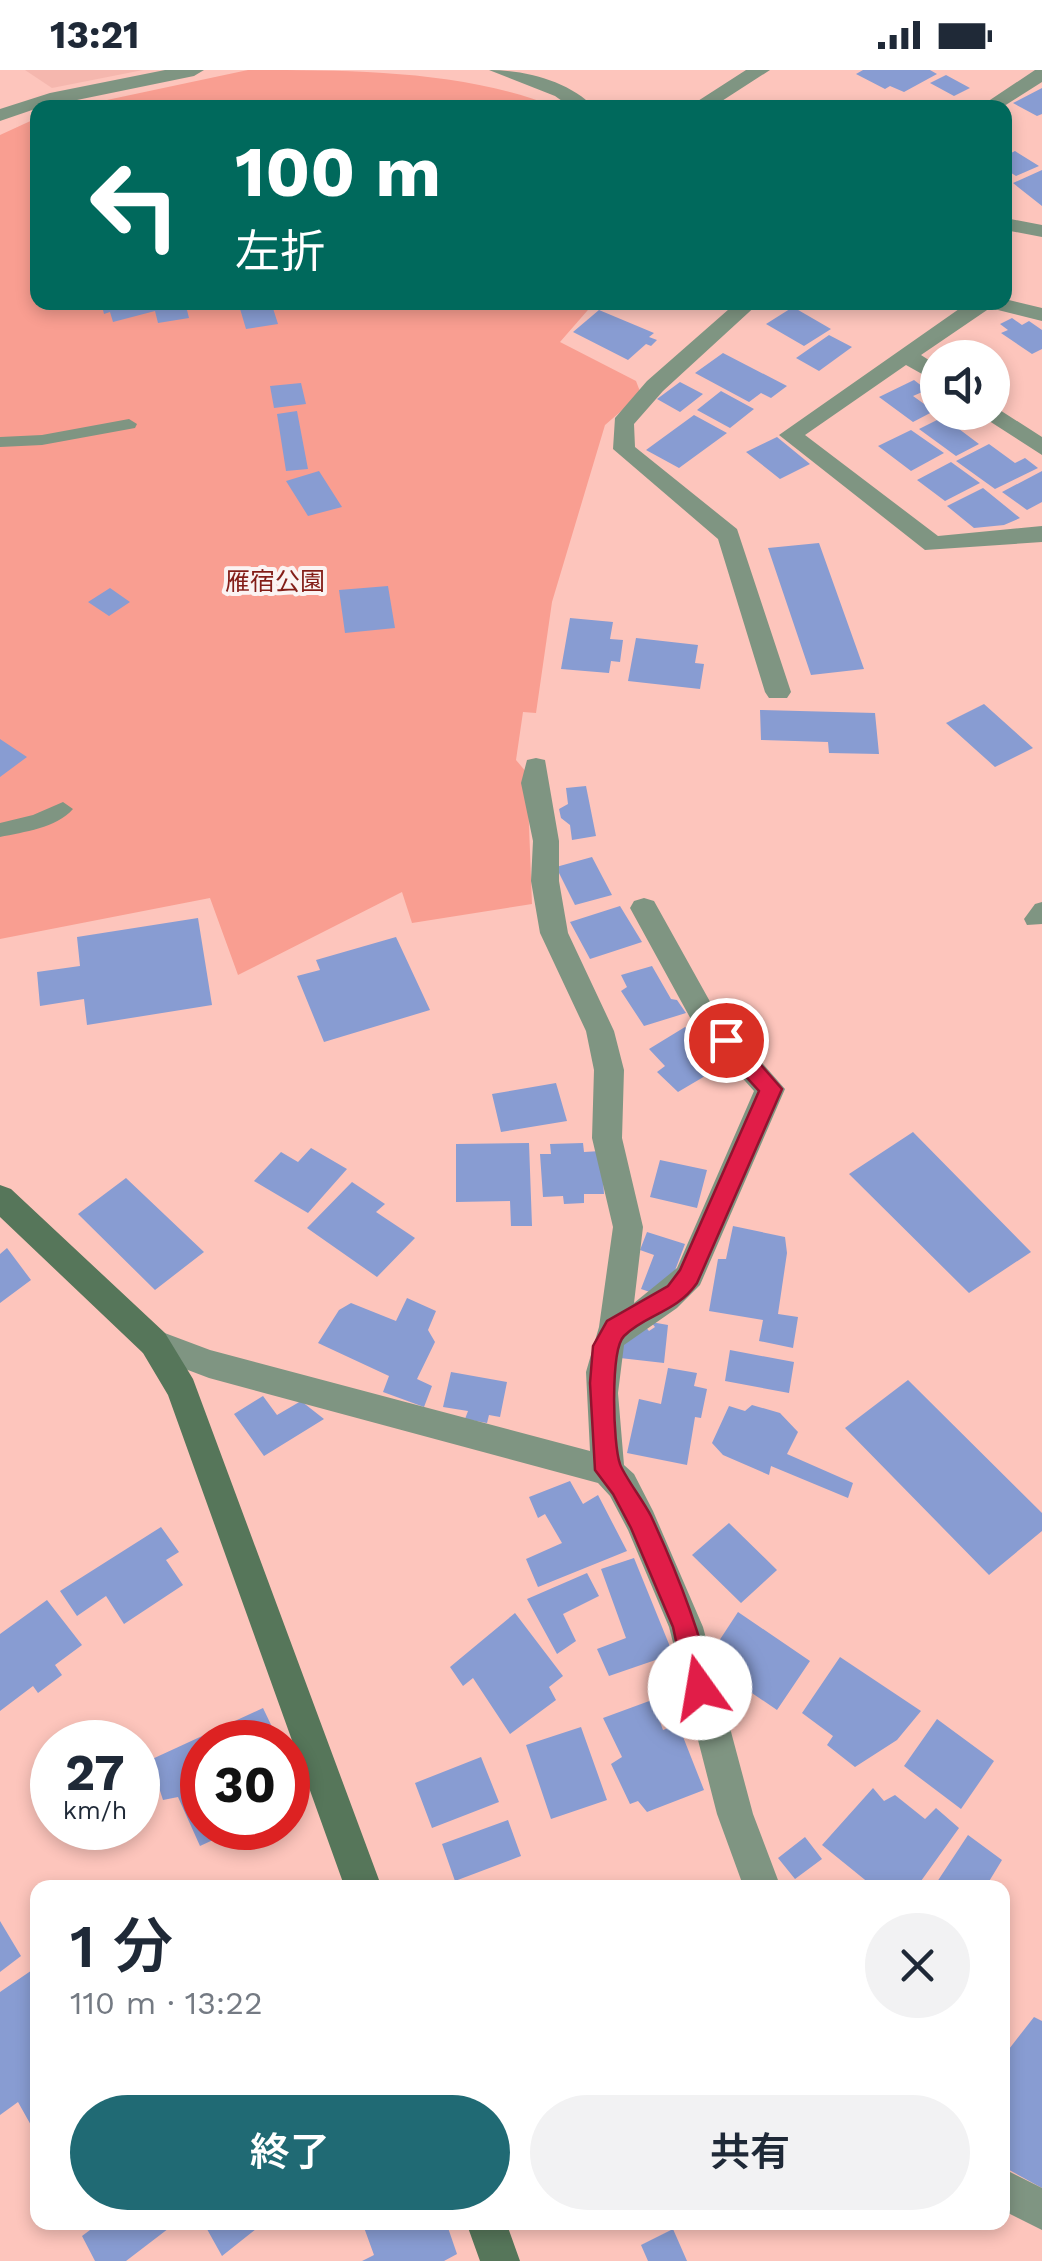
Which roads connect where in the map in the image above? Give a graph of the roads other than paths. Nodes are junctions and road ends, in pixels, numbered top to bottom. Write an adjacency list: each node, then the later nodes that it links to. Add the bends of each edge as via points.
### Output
1 (194, 70): 5 (street)
2 (498, 70): 6 (street)
3 (760, 70): 7 (street)
4 (1042, 74): 8 (street)
5 (47, 100)
6 (574, 100)
7 (709, 100)
8 (1000, 100)
9 (30, 105): 10 (street)
10 (0, 115)
11 (1012, 229): 12 (street)
12 (1042, 231)
13 (1012, 307): 17 (street)
14 (718, 310): 18 (street)
15 (741, 310): 26 (street, via 622,423 624,448 729,535)
16 (973, 310): 19 (street)
17 (1042, 315)
18 (699, 328)
19 (908, 356): 20 (street); 25 (street, via 790,435 933,544)
20 (920, 364)
21 (129, 424): 23 (lane)
22 (1010, 425): 24 (street)
23 (0, 442)
24 (1042, 448)
25 (1042, 534)
26 (778, 692)
27 (536, 767): 32 (street, via 554,933 600,1031 609,1070 608,1138 628,1227)
28 (63, 809): 29 (lane)
29 (0, 830)
30 (644, 908): 32 (street, via 703,1015 770,1089 689,1276 676,1294)
31 (0, 1198): 33 (street)
32 (615, 1329): 34 (street, via 605,1346 602,1383)
33 (154, 1343): 34 (street, via 209,1364); 35 (street, via 182,1389)
34 (608, 1470): 36 (street, via 641,1522 686,1627 735,1814)
35 (361, 1880)
36 (760, 1880)
37 (1010, 2192): 38 (street)
38 (1042, 2210)
39 (489, 2230): 40 (street)
40 (500, 2261)

